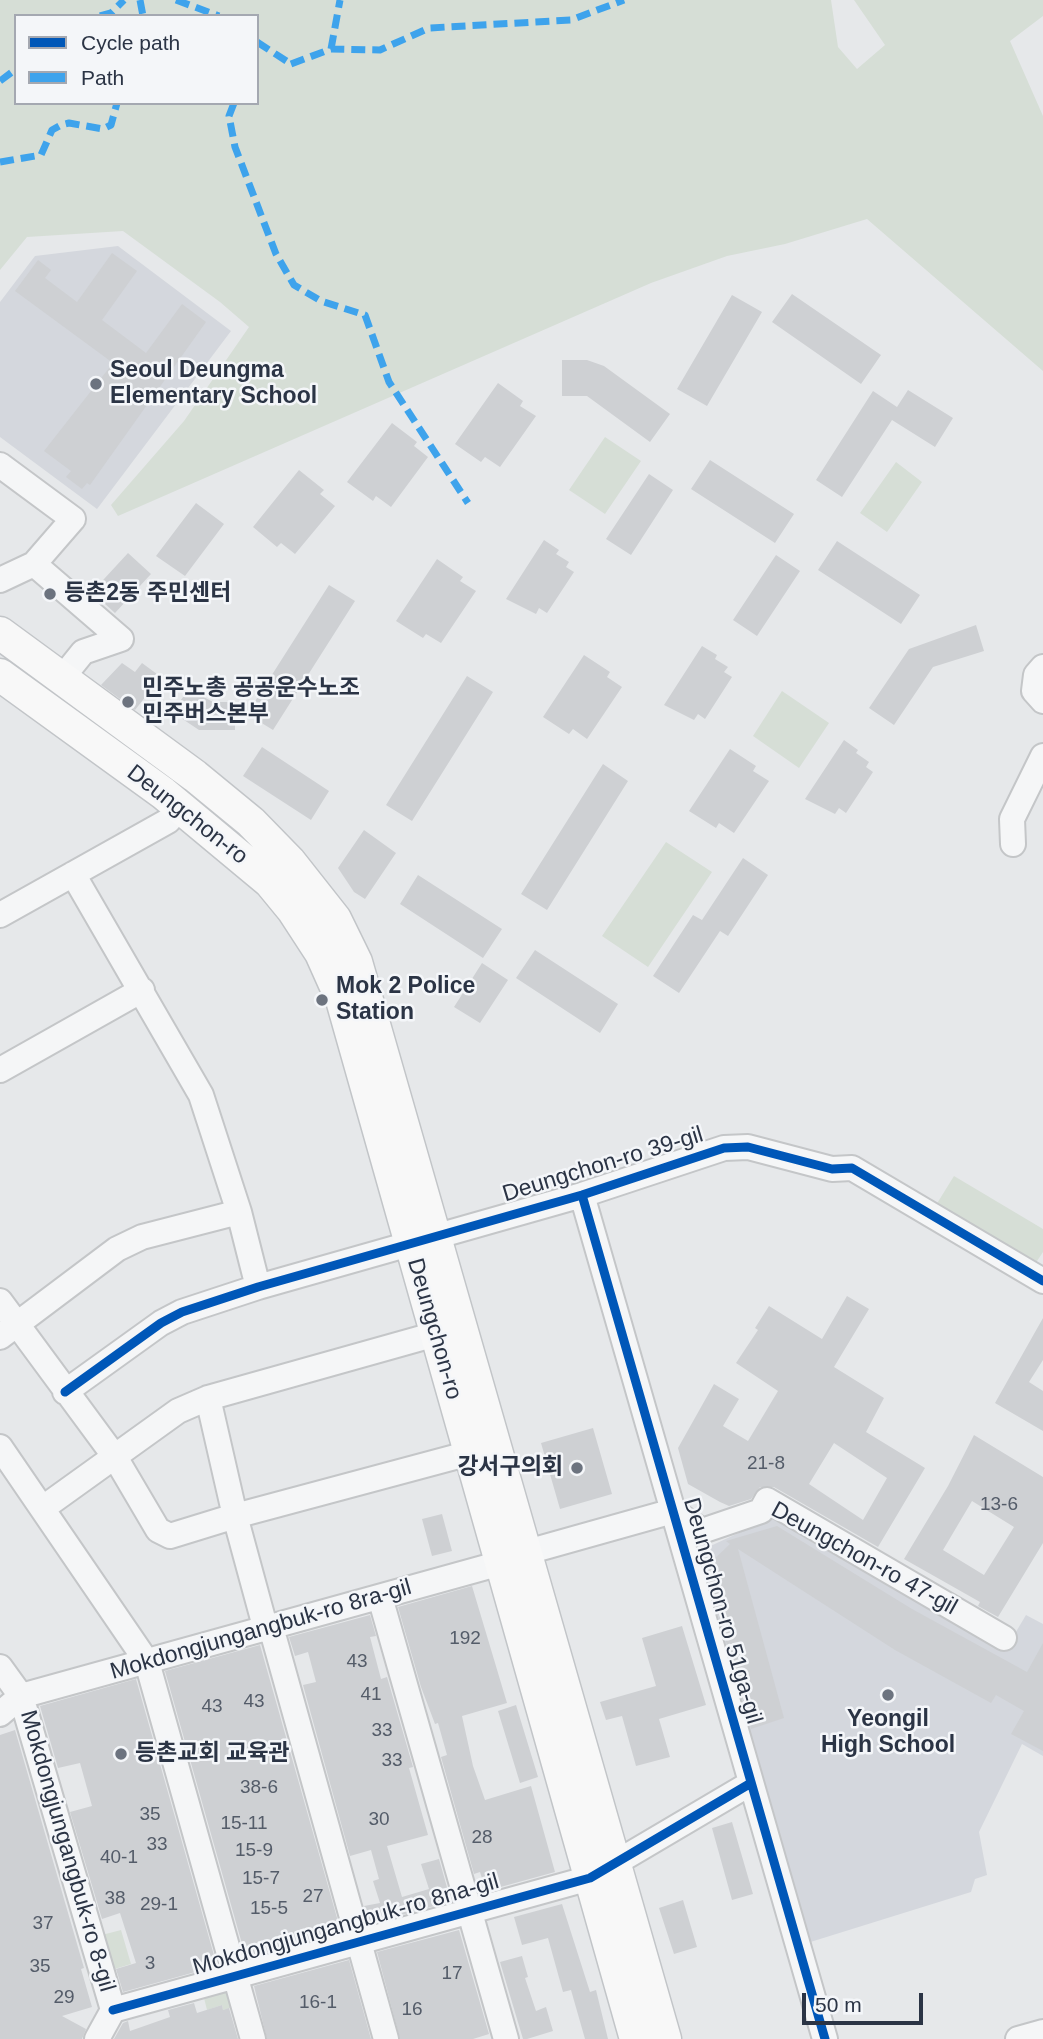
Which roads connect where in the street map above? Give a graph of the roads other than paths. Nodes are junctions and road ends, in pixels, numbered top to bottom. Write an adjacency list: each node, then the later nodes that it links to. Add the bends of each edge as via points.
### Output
1 (0, 465): 2 (street, via 74,519)
2 (34, 564): 3 (street); 7 (street, via 121,639 83,652)
3 (0, 580)
4 (0, 633): 7 (main road, Deungchon-ro)
5 (1043, 667): 8 (street, via 1036,675 1034,691)
6 (1, 677): 10 (main road, Deungchon-ro)
7 (62, 678): 18 (main road, Deungchon-ro, via 251,822 335,919 356,962)
8 (1043, 701)
9 (1043, 756): 11 (street, via 1012,819)
10 (180, 808): 12 (street, via 168,821); 18 (main road, Deungchon-ro, via 270,882 321,953 342,1000)
11 (1013, 844)
12 (73, 874): 13 (street); 14 (street)
13 (0, 915)
14 (142, 990): 15 (street); 17 (street, via 201,1095)
15 (0, 1070)
16 (582, 1195): 18 (street, Deungchon-ro 39-gil); 19 (street, Deungchon-ro 39-gil, via 724,1148 748,1147 832,1169 852,1168); 30 (street, Deungchon-ro 51ga-gil)
17 (239, 1212): 20 (street); 22 (street, via 142,1237 117,1249)
18 (423, 1238): 20 (street, Deungchon-ro 39-gil); 23 (main road, Deungchon-ro); 32 (main road, Deungchon-ro)
19 (1043, 1281)
20 (258, 1287): 24 (street, Deungchon-ro 39-gil, via 161,1323)
21 (0, 1301): 22 (street)
22 (8, 1331): 24 (street)
23 (436, 1334): 25 (street); 27 (main road, Deungchon-ro)
24 (65, 1392): 28 (street)
25 (208, 1398): 28 (street, via 177,1411); 31 (street)
26 (0, 1447): 29 (street)
27 (470, 1454): 31 (street); 32 (main road, Deungchon-ro)
28 (115, 1457): 29 (street); 31 (street, via 163,1534 170,1536)
29 (43, 1508): 36 (street)
30 (673, 1511): 32 (street); 35 (street, Deungchon-ro 47-gil, via 702,1531 761,1511 767,1500); 40 (street, Deungchon-ro 51ga-gil)
31 (235, 1516): 34 (street)
32 (514, 1557): 33 (street, Mokdongjungangbuk-ro 8ra-gil); 41 (main road, Deungchon-ro)
33 (380, 1597): 34 (street, Mokdongjungangbuk-ro 8ra-gil); 42 (street)
34 (269, 1628): 36 (street, Mokdongjungangbuk-ro 8ra-gil); 43 (street)
35 (1004, 1638)
36 (147, 1662): 38 (street, Mokdongjungangbuk-ro 8ra-gil); 44 (street)
37 (0, 1667): 38 (street, Mokdongjungangbuk-ro 8-gil)
38 (21, 1696): 39 (street); 45 (street, Mokdongjungangbuk-ro 8-gil)
39 (0, 1714)
40 (751, 1783): 41 (street); 53 (street, Deungchon-ro 51ga-gil)
41 (602, 1870): 42 (street, Mokdongjungangbuk-ro 8na-gil); 51 (main road, Deungchon-ro); 52 (main road, Deungchon-ro)
42 (469, 1911): 43 (street, Mokdongjungangbuk-ro 8na-gil); 50 (street)
43 (359, 1941): 44 (street, Mokdongjungangbuk-ro 8na-gil); 49 (street)
44 (235, 1976): 45 (street, Mokdongjungangbuk-ro 8na-gil); 48 (street)
45 (113, 2010): 47 (street, Mokdongjungangbuk-ro 8-gil)
46 (1043, 2032): 54 (street)
47 (97, 2039)
48 (253, 2039)
49 (386, 2039)
50 (506, 2039)
51 (636, 2039)
52 (665, 2039)
53 (825, 2039)
54 (1018, 2039)

